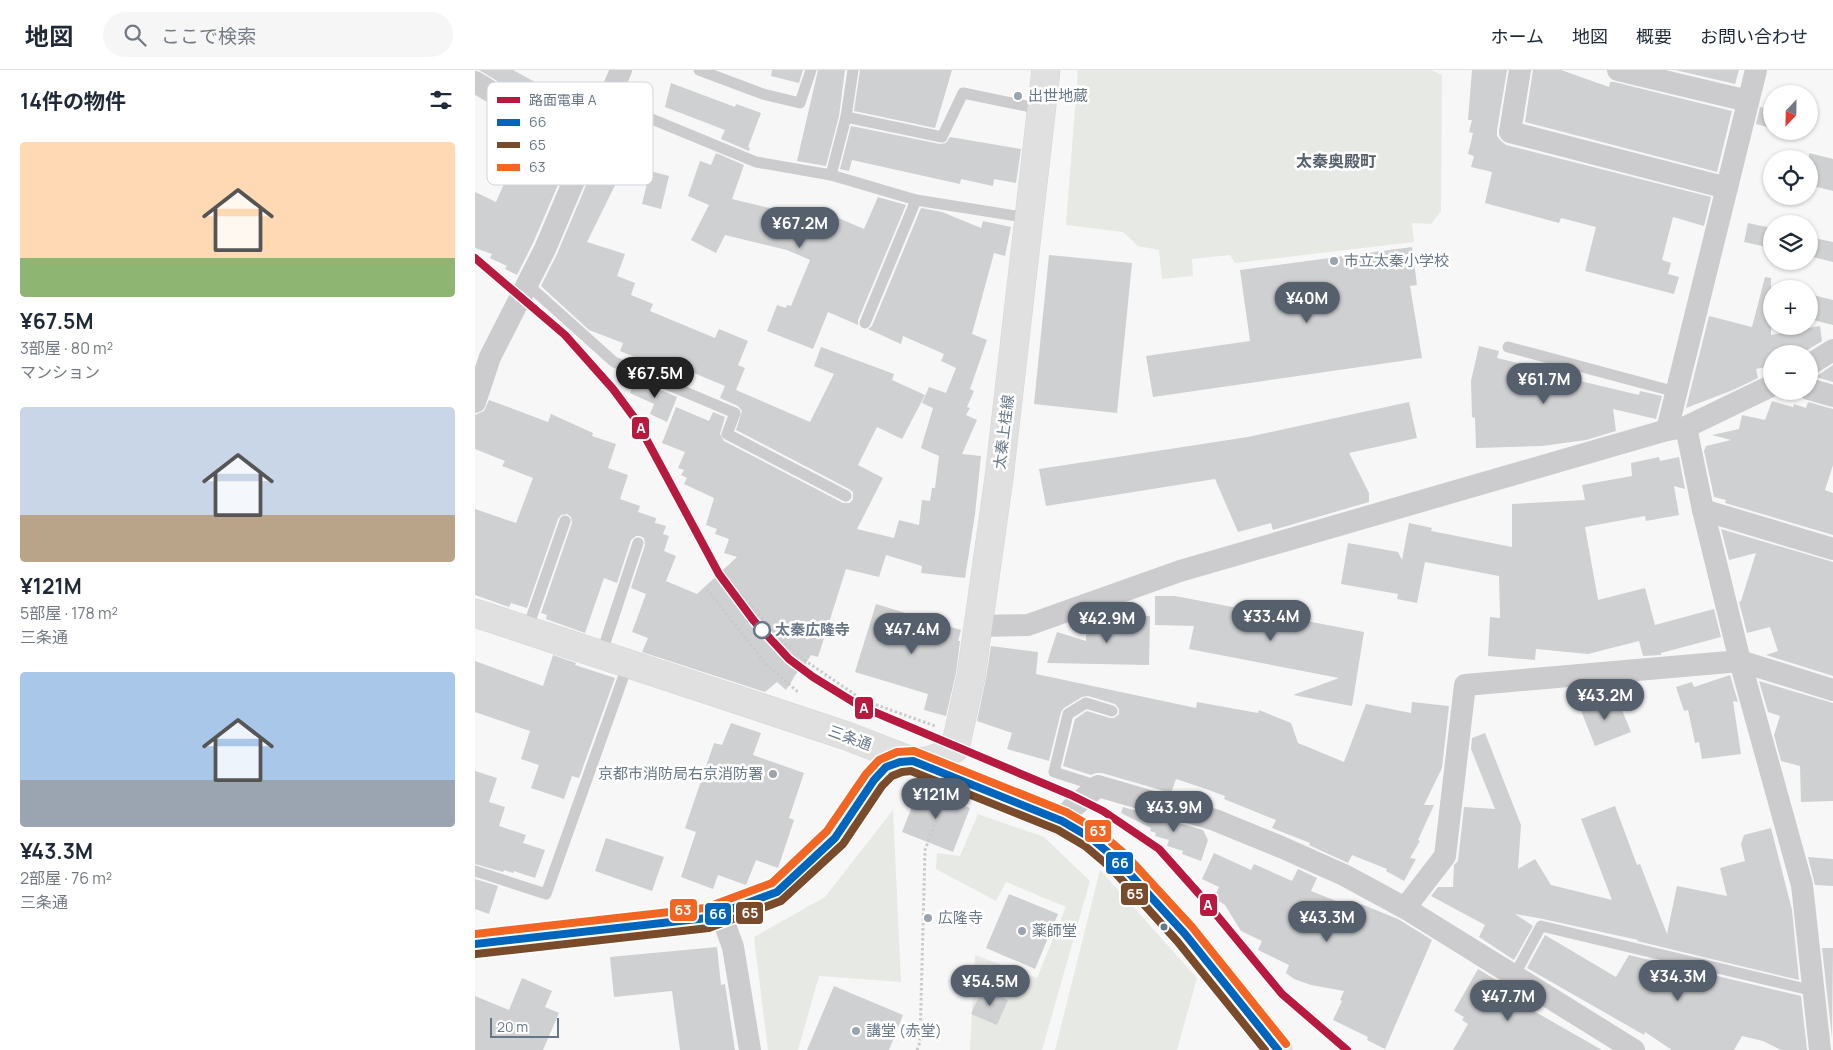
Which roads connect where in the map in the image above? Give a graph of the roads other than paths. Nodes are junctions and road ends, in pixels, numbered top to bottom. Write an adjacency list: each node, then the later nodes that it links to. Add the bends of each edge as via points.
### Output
1 (621, 70): 10 (street)
2 (699, 70): 3 (lane, via 763,94 801,102)
3 (811, 70)
4 (853, 70): 14 (lane)
5 (1045, 70): 13 (main road, 太秦上桂線)
6 (1519, 70): 18 (street, via 1510,132)
7 (1618, 70): 12 (street)
8 (1756, 70): 12 (street)
9 (475, 82): 11 (street)
10 (616, 82)
11 (487, 89)
12 (1748, 101): 18 (street)
13 (1041, 109): 14 (lane, via 963,93 942,137); 20 (main road, 太秦上桂線)
14 (846, 117): 16 (lane)
15 (653, 120): 16 (lane, via 756,162)
16 (831, 175): 19 (lane)
17 (572, 185): 21 (street)
18 (1727, 188): 27 (street)
19 (916, 200): 20 (lane); 22 (lane)
20 (1029, 218): 38 (main road, 太秦上桂線)
21 (527, 284): 30 (street, via 490,357); 32 (lane, via 614,362 735,413 727,434)
22 (865, 323)
23 (1508, 347): 27 (lane)
24 (1833, 350): 25 (street)
25 (1818, 359)
26 (1763, 390): 31 (street)
27 (1676, 392): 31 (street)
28 (1818, 392): 29 (street)
29 (1833, 396)
30 (475, 402)
31 (1677, 429): 33 (street); 38 (street, via 1180,571 1028,625)
32 (846, 496)
33 (1703, 510): 36 (street); 41 (street)
34 (565, 521): 39 (lane)
35 (638, 542): 40 (lane)
36 (1833, 549)
37 (475, 613): 39 (main road, 三条通)
38 (978, 626): 45 (main road, 太秦上桂線, via 955,748 928,761)
39 (527, 630): 40 (main road, 三条通)
40 (601, 655): 42 (main road, 三条通)
41 (1740, 662): 43 (street); 49 (street, via 1465,685 1445,856); 53 (street, via 1802,885)
42 (628, 664): 45 (main road, 三条通); 48 (lane, via 546,894)
43 (1833, 690)
44 (1112, 711): 46 (lane, via 1086,703 1068,714 1054,772)
45 (913, 761): 47 (main road, 三条通); 50 (main road, via 886,767 835,838 777,892)
46 (1099, 786): 47 (street, via 1072,808); 49 (street, via 1215,820 1344,875)
47 (1062, 822): 55 (main road, 三条通, via 1091,838 1118,861 1185,934)
48 (475, 871)
49 (1405, 908): 52 (street)
50 (721, 914): 51 (main road); 54 (street, via 733,947)
51 (475, 944)
52 (1514, 976): 53 (lane, via 1541,926); 56 (street)
53 (1814, 991): 57 (street)
54 (750, 1050)
55 (1278, 1050)
56 (1634, 1050)
57 (1820, 1050)

